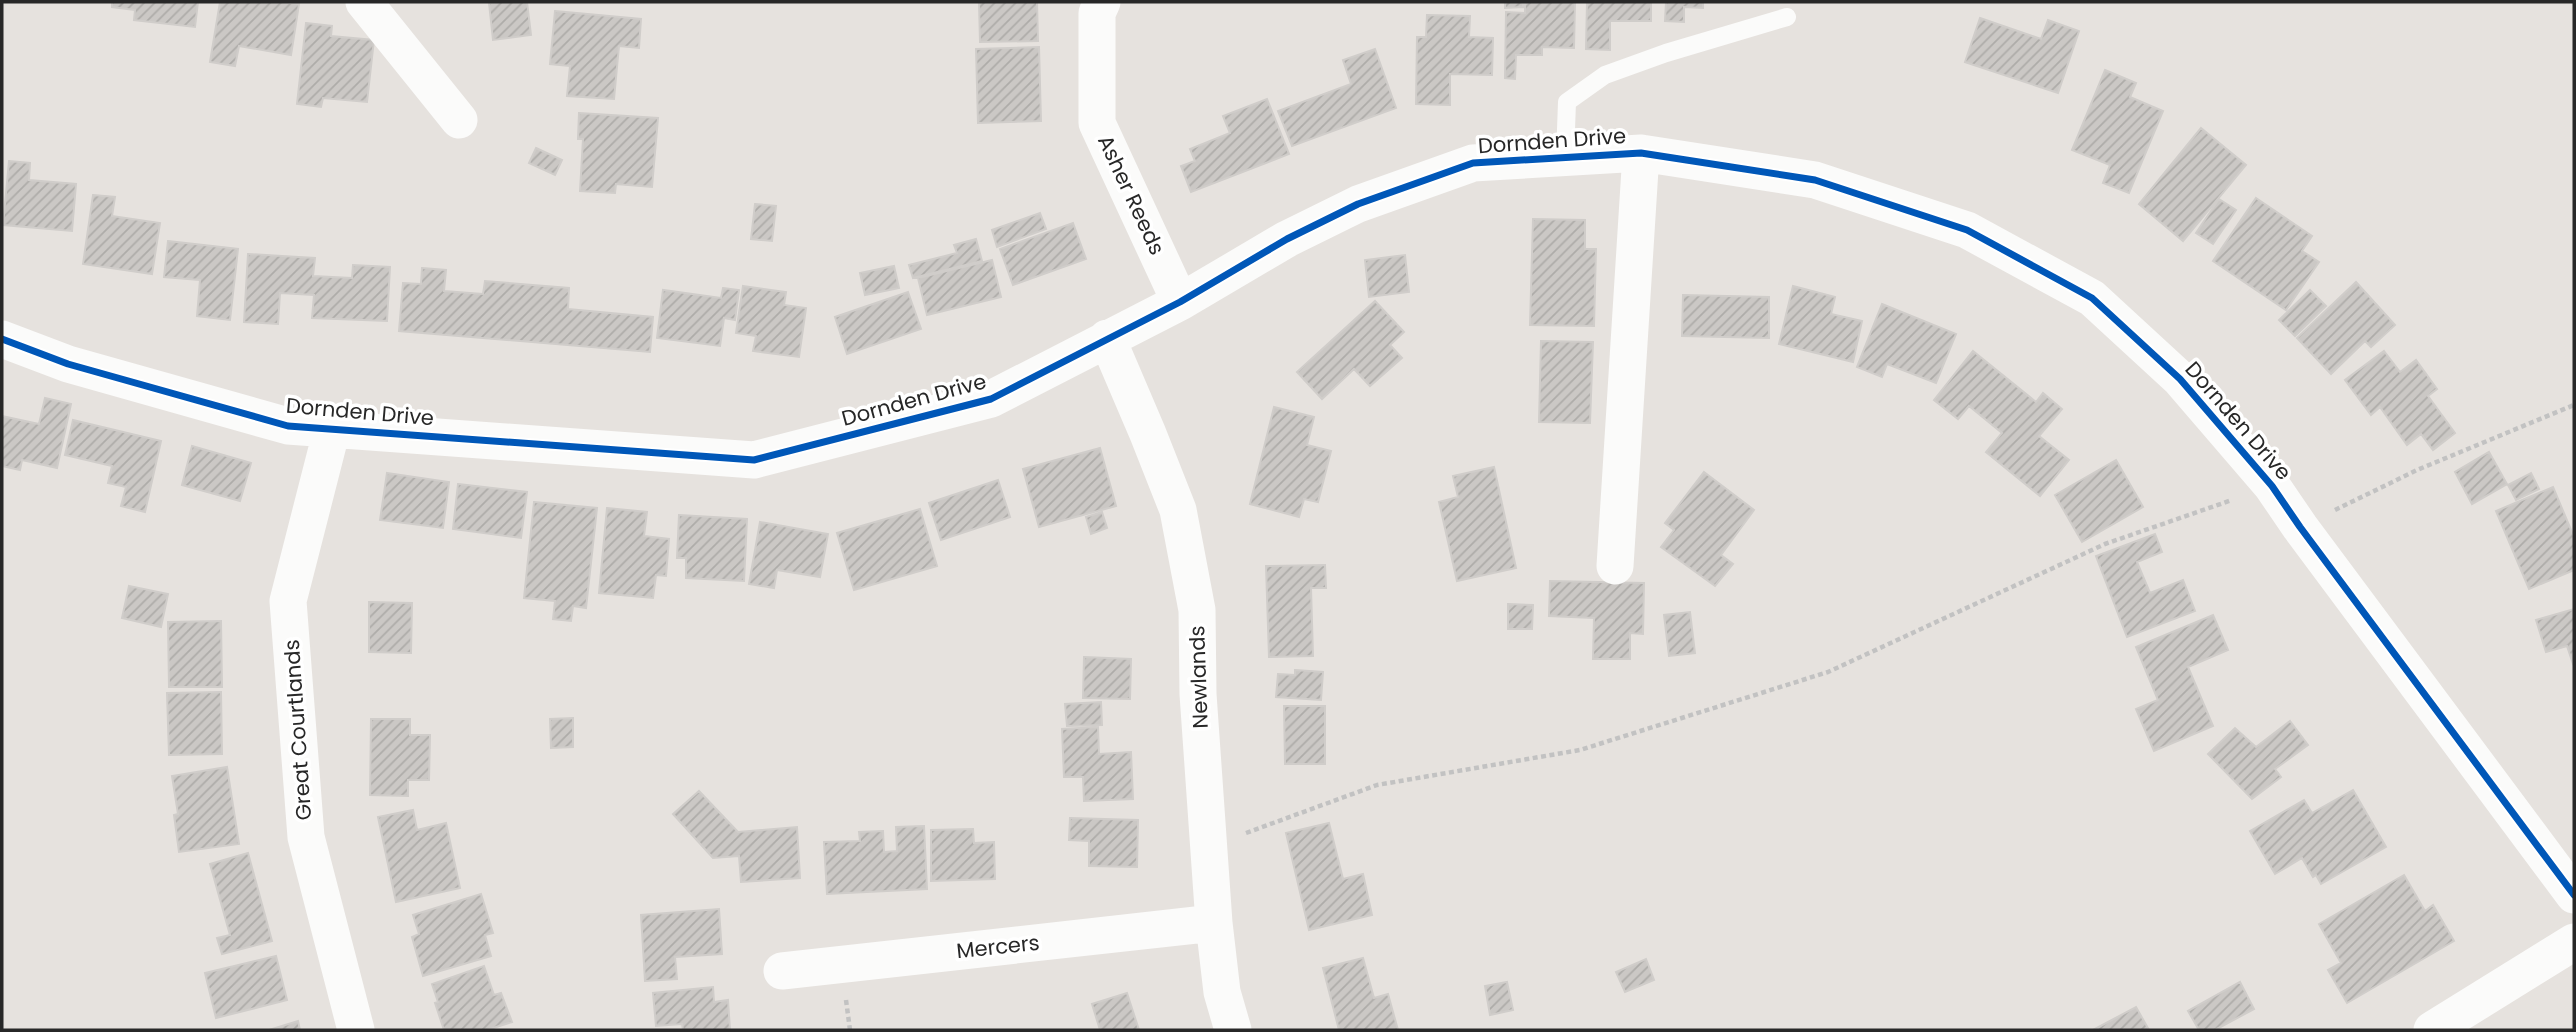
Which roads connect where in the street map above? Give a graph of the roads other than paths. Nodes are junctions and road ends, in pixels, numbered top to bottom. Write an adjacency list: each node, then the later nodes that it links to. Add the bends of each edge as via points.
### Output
1 (364, 2): 4 (street)
2 (1101, 2): 7 (street, Asher Reeds, via 1097,13 1097,123)
3 (1787, 17): 6 (lane, via 1605,75 1567,102)
4 (459, 120)
5 (1641, 153): 6 (street, Dornden Drive); 11 (street); 12 (street, Dornden Drive, via 1815,180 1967,230 2092,298 2180,379 2272,485)
6 (1565, 157): 7 (street, Dornden Drive, via 1473,163 1358,204 1287,239)
7 (1180, 302): 8 (street, Dornden Drive)
8 (1107, 338): 10 (street, Dornden Drive, via 991,399 754,460); 13 (street, Newlands, via 1178,510 1197,610 1198,694)
9 (2, 339): 10 (street, Dornden Drive, via 68,364 288,426)
10 (332, 429): 16 (street, Great Courtlands, via 288,601 306,837)
11 (1615, 566)
12 (2574, 895)
13 (1214, 923): 15 (street, Mercers); 17 (street, Newlands, via 1222,992)
14 (2574, 942): 18 (street)
15 (782, 971)
16 (356, 1030)
17 (1233, 1030)
18 (2432, 1030)

